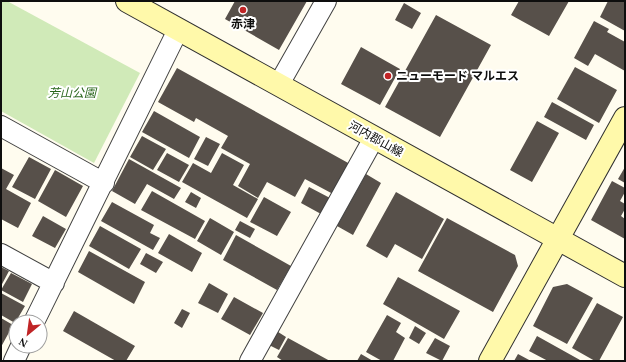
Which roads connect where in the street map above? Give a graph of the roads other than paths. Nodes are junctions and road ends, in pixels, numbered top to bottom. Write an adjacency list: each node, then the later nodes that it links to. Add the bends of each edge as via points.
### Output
1 (127, 1): 3 (main road, 河内郡山線)
2 (326, 1): 4 (street)
3 (178, 30): 4 (main road, 河内郡山線); 8 (street)
4 (279, 84): 7 (main road, 河内郡山線)
5 (625, 118): 9 (main road)
6 (1, 126): 8 (street)
7 (374, 138): 9 (main road, 河内郡山線); 14 (street)
8 (104, 183): 12 (street)
9 (558, 240): 11 (main road, 河内郡山線); 15 (main road)
10 (1, 254): 12 (street)
11 (625, 276)
12 (54, 283): 13 (street)
13 (38, 314)
14 (250, 361)
15 (490, 361)

